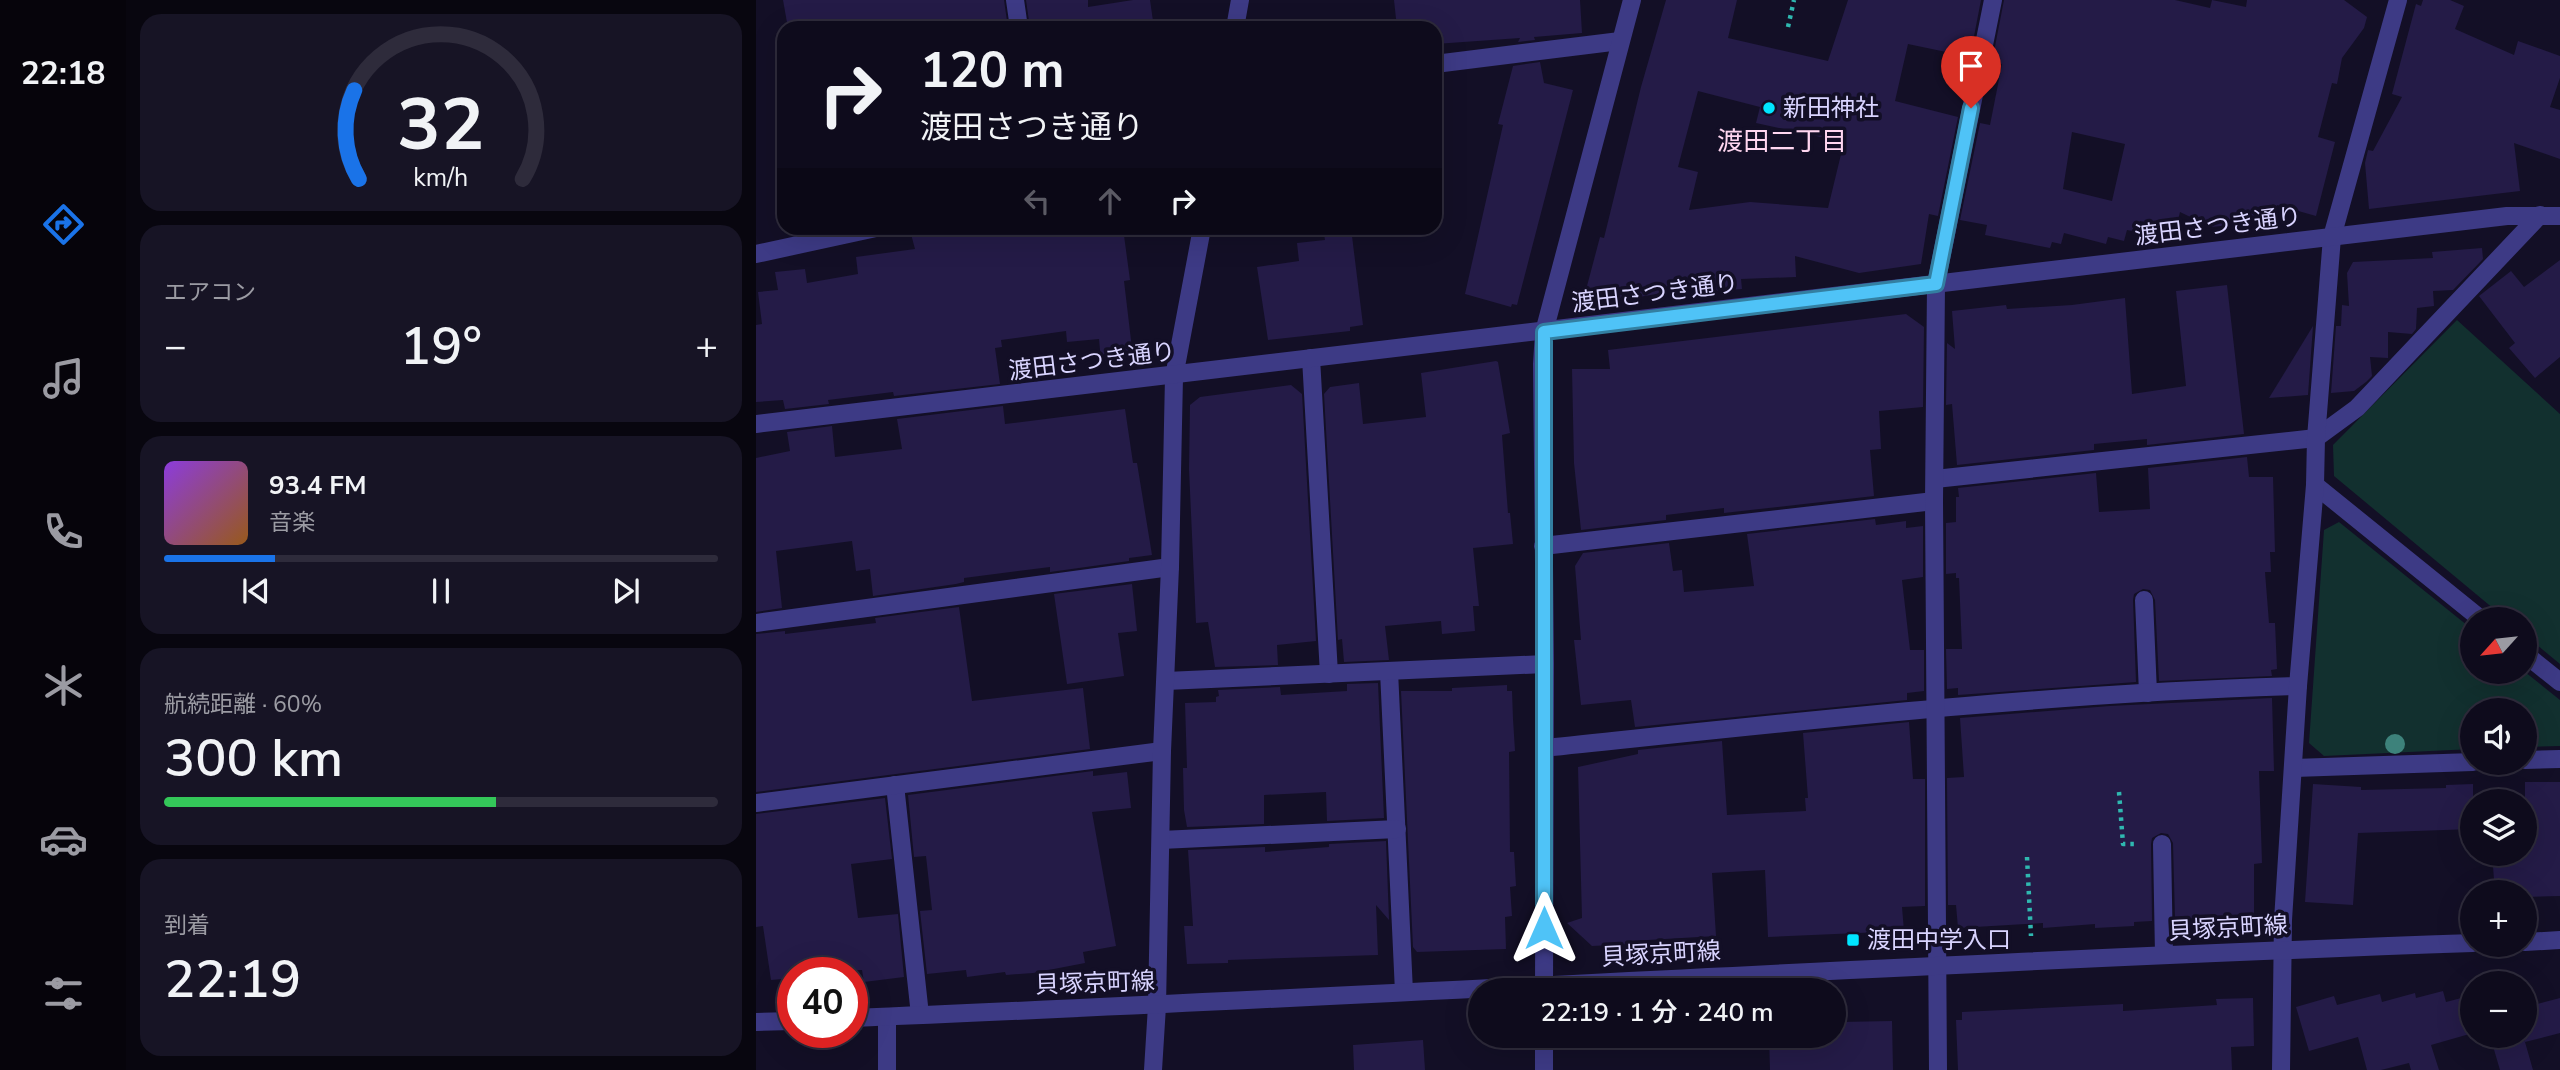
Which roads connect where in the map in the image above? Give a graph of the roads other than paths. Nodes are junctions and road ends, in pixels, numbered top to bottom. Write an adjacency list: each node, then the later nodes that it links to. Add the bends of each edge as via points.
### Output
1 (1015, 0): 6 (street)
2 (1240, 0): 7 (street)
3 (1632, 0): 8 (street)
4 (1993, 0): 16 (street)
5 (2398, 0): 14 (street)
6 (1018, 21)
7 (1236, 21)
8 (1620, 41): 9 (street); 17 (street)
9 (1442, 63)
10 (2540, 215): 11 (street, 渡田さつき通り); 14 (street, 渡田さつき通り); 21 (street, via 2357,408)
11 (2560, 216)
12 (844, 235): 15 (street)
13 (1201, 235): 19 (street)
14 (2332, 237): 16 (street, 渡田さつき通り); 21 (street)
15 (756, 254)
16 (1936, 284): 17 (street, 渡田さつき通り); 22 (street)
17 (1544, 332): 18 (street, 渡田さつき通り); 25 (street)
18 (1311, 358): 19 (street, 渡田さつき通り); 33 (street)
19 (1174, 377): 20 (street, 渡田さつき通り); 26 (street)
20 (756, 425)
21 (2316, 438): 22 (street); 23 (street)
22 (1934, 480): 24 (street)
23 (2315, 485): 28 (street); 36 (street)
24 (1934, 501): 25 (street); 38 (street)
25 (1542, 545): 30 (street)
26 (1170, 567): 29 (street); 34 (street)
27 (2144, 600): 37 (street)
28 (2466, 607)
29 (756, 622)
30 (1545, 664): 32 (street); 39 (street)
31 (2538, 664): 35 (street)
32 (1389, 671): 33 (street); 47 (street)
33 (1329, 674): 34 (street)
34 (1166, 681): 40 (street)
35 (2560, 682)
36 (2298, 686): 37 (street); 44 (street)
37 (2148, 693): 38 (street)
38 (1936, 707): 39 (street); 55 (street)
39 (1544, 748): 56 (street)
40 (1162, 751): 45 (street); 48 (street)
41 (2560, 759): 42 (street)
42 (2537, 760)
43 (2460, 762): 44 (street)
44 (2294, 768): 53 (street)
45 (895, 785): 46 (street); 61 (street)
46 (756, 803)
47 (1396, 829): 48 (street); 59 (street)
48 (1161, 841): 60 (street)
49 (2162, 844): 54 (street)
50 (2560, 940): 51 (street)
51 (2537, 941)
52 (2460, 943): 53 (street, 貝塚京町線)
53 (2282, 950): 54 (street, 貝塚京町線); 71 (street)
54 (2165, 956): 55 (street, 貝塚京町線)
55 (1938, 966): 57 (street, 貝塚京町線); 70 (street)
56 (1544, 978)
57 (1713, 978)
58 (1468, 990): 59 (street, 貝塚京町線)
59 (1404, 992): 60 (street, 貝塚京町線)
60 (1157, 1006): 61 (street, 貝塚京町線); 68 (street)
61 (920, 1016): 62 (street, 貝塚京町線)
62 (887, 1017): 63 (street, 貝塚京町線); 67 (street)
63 (868, 1018)
64 (777, 1021): 65 (street)
65 (756, 1022)
66 (1544, 1048): 69 (street)
67 (887, 1070)
68 (1153, 1070)
69 (1544, 1070)
70 (1938, 1070)
71 (2281, 1070)

